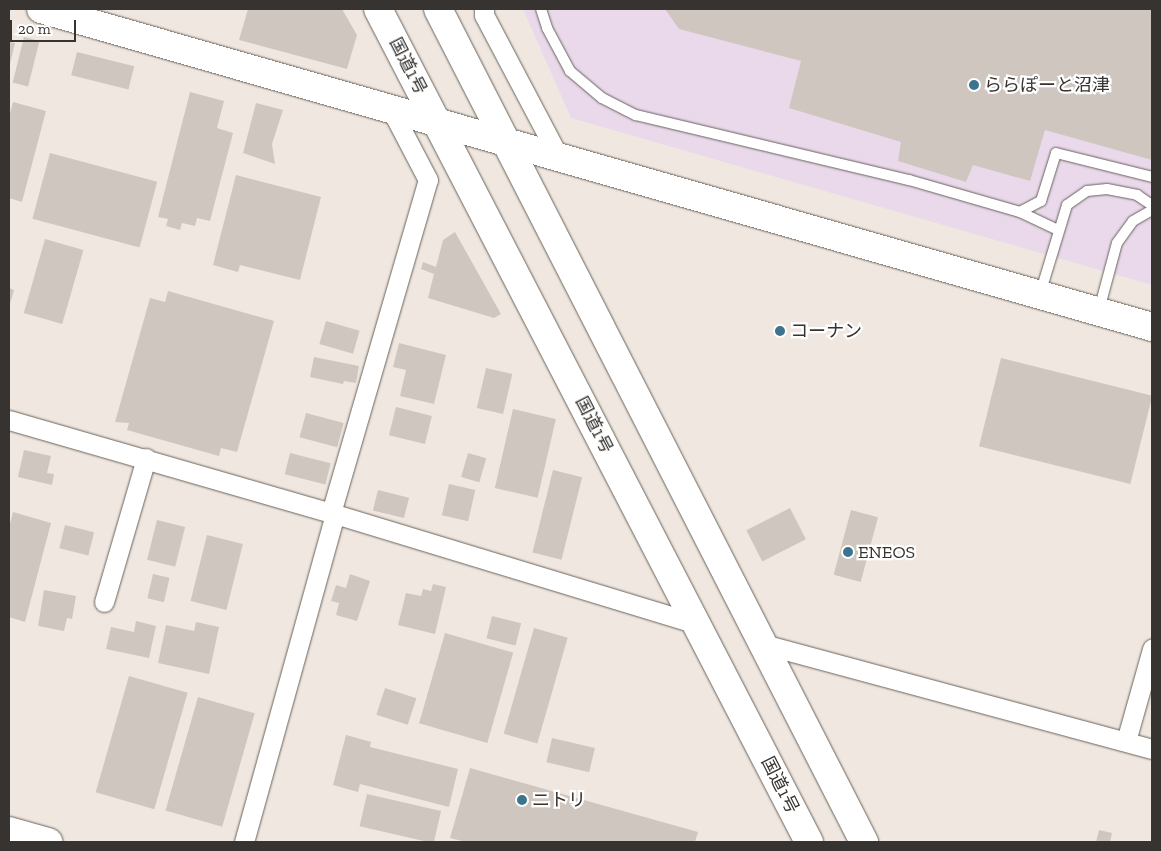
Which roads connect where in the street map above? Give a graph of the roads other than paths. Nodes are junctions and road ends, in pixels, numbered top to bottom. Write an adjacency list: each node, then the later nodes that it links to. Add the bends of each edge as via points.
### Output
1 (42, 9): 6 (main road)
2 (378, 9): 7 (main road, 国道1号)
3 (438, 9): 8 (main road)
4 (484, 9): 9 (street, via 484,15)
5 (541, 9): 13 (lane, via 570,72 602,98 636,115 909,180)
6 (392, 111): 7 (main road); 20 (street, via 428,180)
7 (438, 124): 8 (main road); 22 (main road, 国道1号)
8 (507, 144): 9 (main road); 23 (main road)
9 (560, 159): 15 (main road)
10 (1152, 177): 13 (lane, via 1056,154 1041,201)
11 (1152, 205): 14 (lane, via 1137,194 1107,189 1087,192 1067,205)
12 (1152, 210): 16 (lane, via 1133,220 1117,243)
13 (1020, 212): 14 (lane)
14 (1058, 230): 15 (lane)
15 (1040, 296): 16 (main road)
16 (1098, 312): 17 (main road)
17 (1152, 327)
18 (9, 420): 19 (street)
19 (146, 458): 20 (street); 21 (street)
20 (333, 514): 22 (street); 29 (street)
21 (104, 602)
22 (697, 624): 30 (main road, 国道1号)
23 (763, 644): 25 (street); 31 (main road)
24 (1152, 649): 25 (street)
25 (1126, 741): 26 (street)
26 (1152, 749)
27 (9, 831): 28 (main road)
28 (48, 842)
29 (244, 842)
30 (809, 842)
31 (864, 842)

